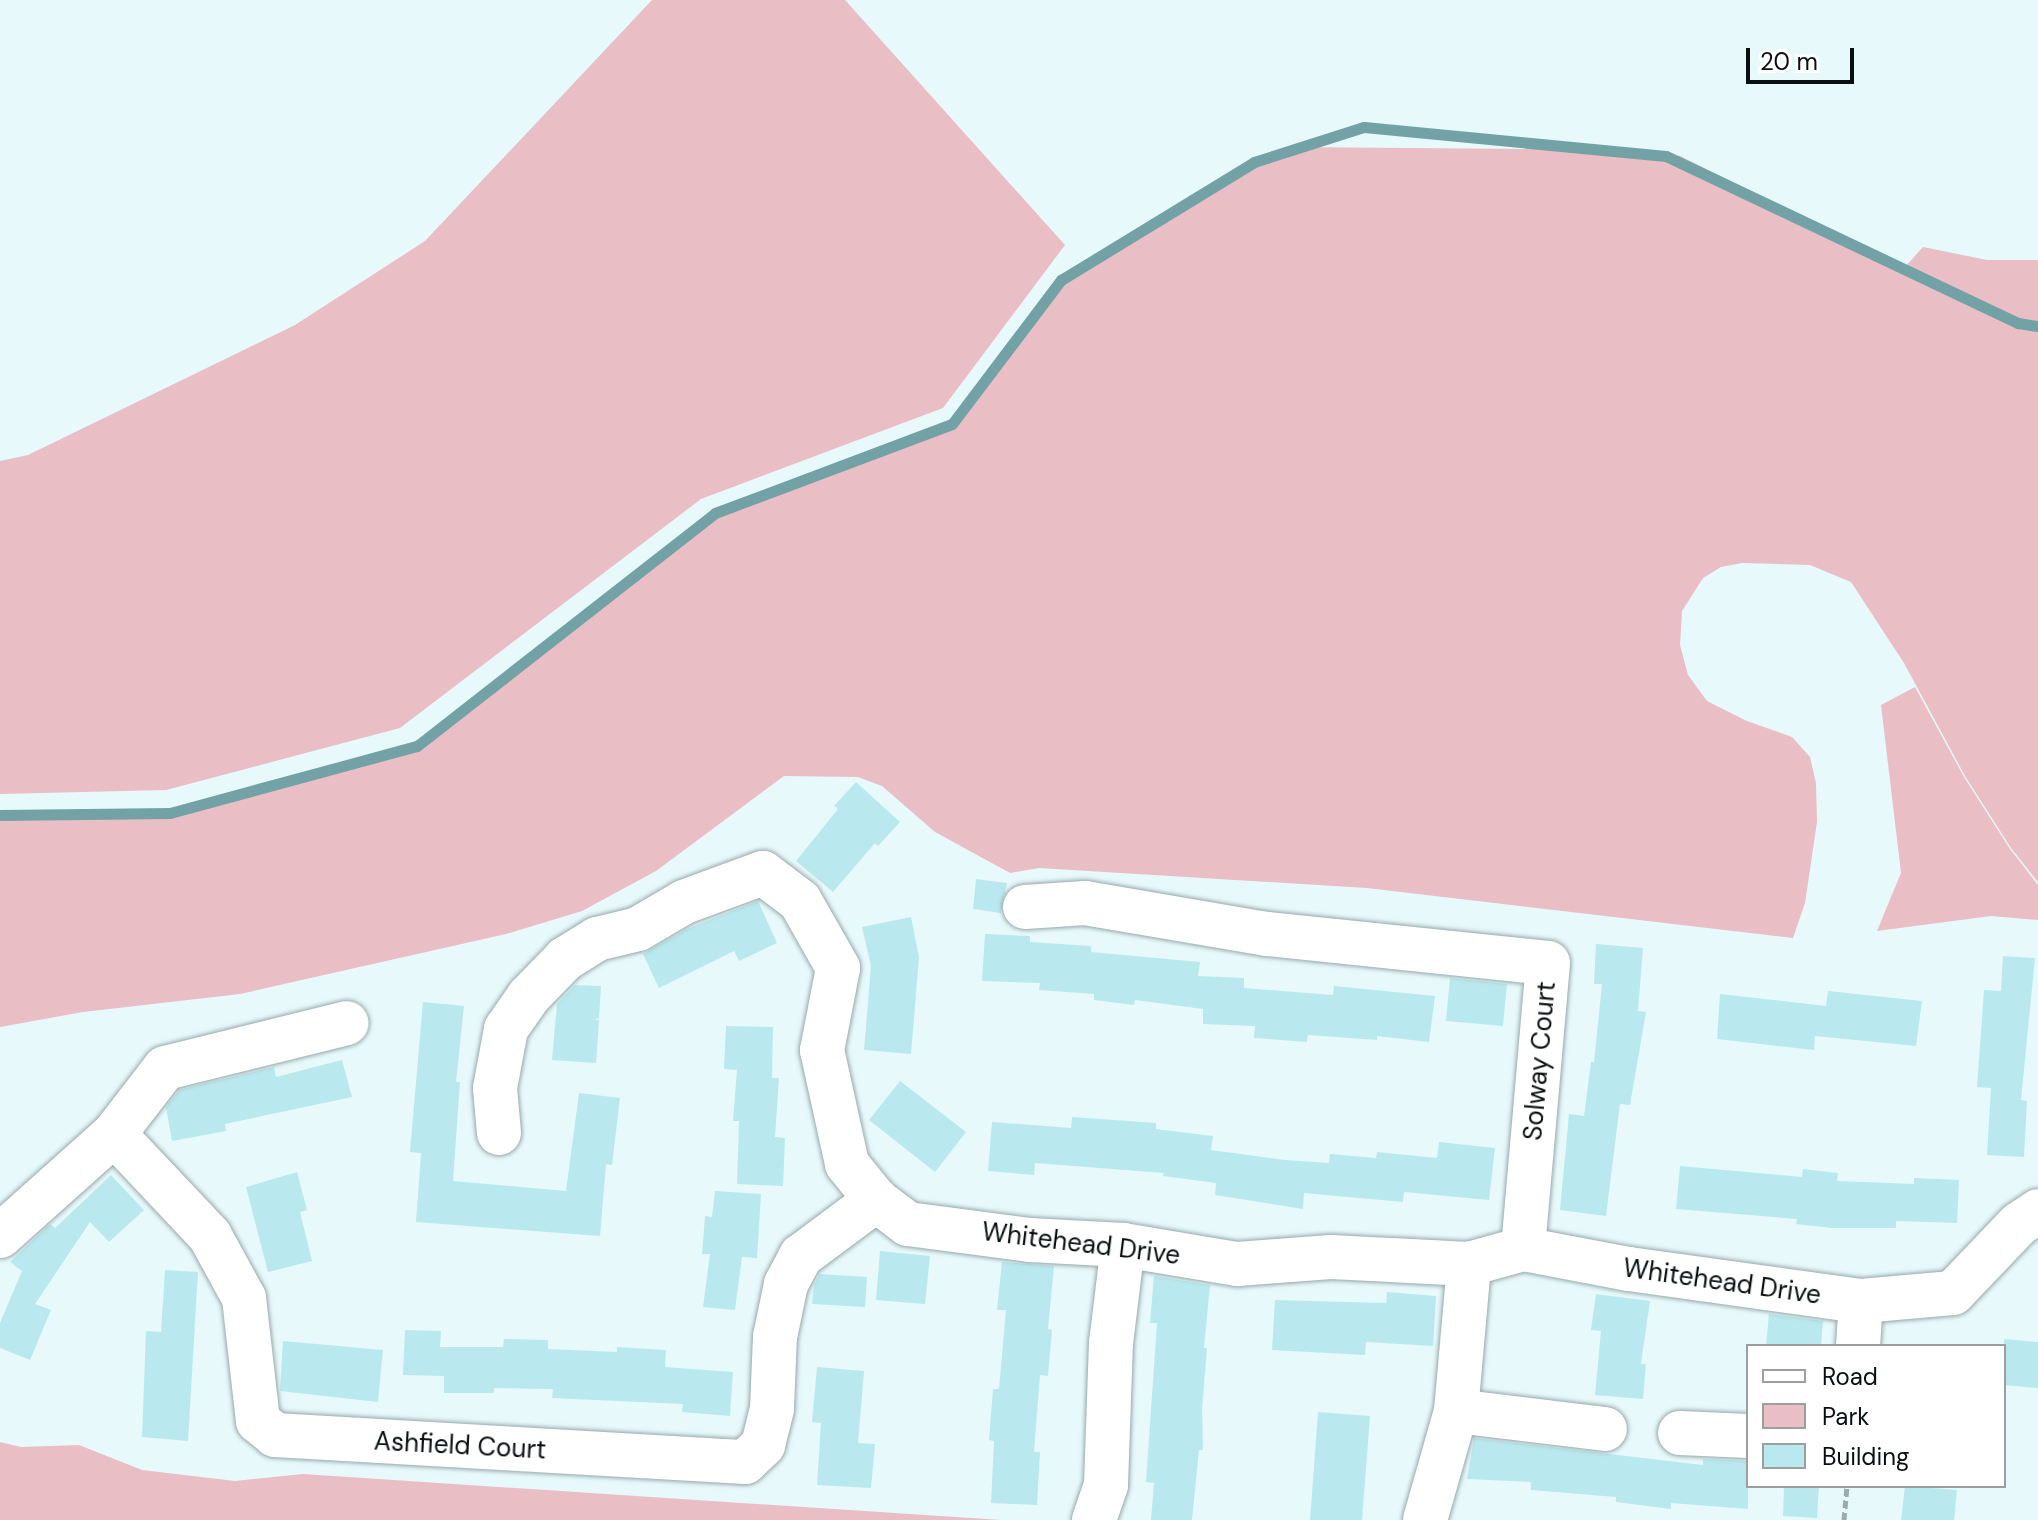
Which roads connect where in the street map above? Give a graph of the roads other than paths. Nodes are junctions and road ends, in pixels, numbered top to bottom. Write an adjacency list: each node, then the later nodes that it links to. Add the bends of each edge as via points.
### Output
1 (1025, 907): 9 (street, Solway Court, via 1085,903 1267,934 1548,963)
2 (347, 1023): 4 (street, via 165,1068)
3 (499, 1133): 5 (street, Whitehead Drive, via 495,1088 506,1029 565,959 597,939 638,929 684,902 763,873 800,901 838,968 822,1050 847,1164)
4 (114, 1134): 5 (street, Ashfield Court, via 210,1236 244,1298 258,1421 275,1435 745,1462 763,1445 772,1408 775,1337 786,1284 801,1256); 7 (street)
5 (876, 1200): 8 (street, Whitehead Drive, via 908,1224 1030,1240)
6 (2038, 1211): 11 (street, Whitehead Drive, via 1953,1293)
7 (0, 1236)
8 (1123, 1245): 10 (street, Whitehead Drive, via 1237,1264 1331,1257); 17 (street, via 1111,1343 1106,1485)
9 (1523, 1249): 10 (street, Whitehead Drive); 11 (street, Whitehead Drive)
10 (1469, 1264): 13 (street)
11 (1861, 1301): 12 (street)
12 (1858, 1344)
13 (1456, 1411): 14 (street); 18 (street)
14 (1605, 1429)
15 (1680, 1433): 16 (street)
16 (1746, 1436)
17 (1094, 1520)
18 (1425, 1520)

